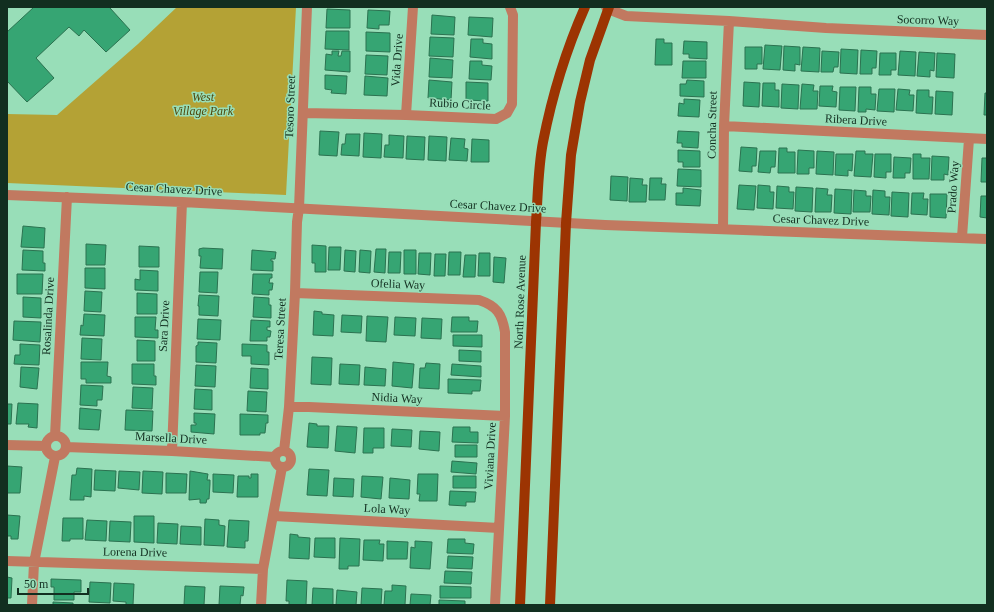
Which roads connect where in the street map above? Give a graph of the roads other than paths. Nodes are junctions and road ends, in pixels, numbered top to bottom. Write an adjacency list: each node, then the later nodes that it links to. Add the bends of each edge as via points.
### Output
1 (307, 7): 8 (street, Tesoro Street)
2 (413, 7): 9 (street, Vida Drive)
3 (510, 7): 9 (street, Rubio Circle, via 513,15 512,104 507,113 496,119)
4 (585, 7): 17 (main road, North Rose Avenue, via 564,63 543,143)
5 (608, 8): 6 (street, Socorro Way, via 626,16); 18 (main road, via 590,60 580,102 570,155)
6 (729, 21): 7 (street, Socorro Way); 10 (street, Concha Street)
7 (987, 35)
8 (303, 113): 9 (street, Rubio Circle); 16 (street, Tesoro Street)
9 (406, 114)
10 (724, 126): 11 (street, Ribera Drive); 19 (street, Concha Street)
11 (969, 138): 12 (street, Ribera Drive); 20 (street, Prado Way)
12 (987, 139)
13 (7, 195): 14 (street, Cesar Chavez Drive)
14 (67, 197): 15 (street, Cesar Chavez Drive); 26 (street, Rosalinda Drive)
15 (182, 202): 16 (street, Cesar Chavez Drive); 30 (street, Sara Drive)
16 (299, 208): 17 (street, Cesar Chavez Drive); 22 (street, Teresa Street)
17 (536, 222): 18 (street, Cesar Chavez Drive); 42 (main road, North Rose Avenue)
18 (566, 223): 19 (street, Cesar Chavez Drive); 43 (main road)
19 (723, 229): 20 (street, Cesar Chavez Drive)
20 (962, 237): 21 (street, Cesar Chavez Drive)
21 (987, 239)
22 (295, 293): 23 (street, Ofelia Way, via 479,300); 24 (street, Teresa Street)
23 (497, 310): 25 (street, Viviana Drive, via 503,319 505,332)
24 (289, 407): 25 (street, Nidia Way); 31 (street, Teresa Street)
25 (505, 416): 35 (street, Viviana Drive)
26 (55, 436): 28 (street, via 47,441); 29 (street, via 63,439)
27 (7, 445): 28 (street)
28 (46, 446): 32 (street, via 50,455)
29 (66, 447): 30 (street, Marsella Drive); 32 (street, via 62,454)
30 (172, 451): 31 (street, Marsella Drive)
31 (279, 454): 33 (street, via 276,463); 33 (street, via 289,454 291,460 288,466)
32 (55, 456): 37 (street)
33 (282, 467): 34 (street)
34 (274, 516): 35 (street, Lola Way); 38 (street)
35 (499, 528): 41 (street, Viviana Drive)
36 (7, 561): 37 (street, Lorena Drive)
37 (34, 563): 38 (street, Lorena Drive); 39 (street)
38 (263, 568): 40 (street)
39 (32, 605)
40 (261, 605)
41 (495, 605)
42 (520, 605)
43 (550, 605)

